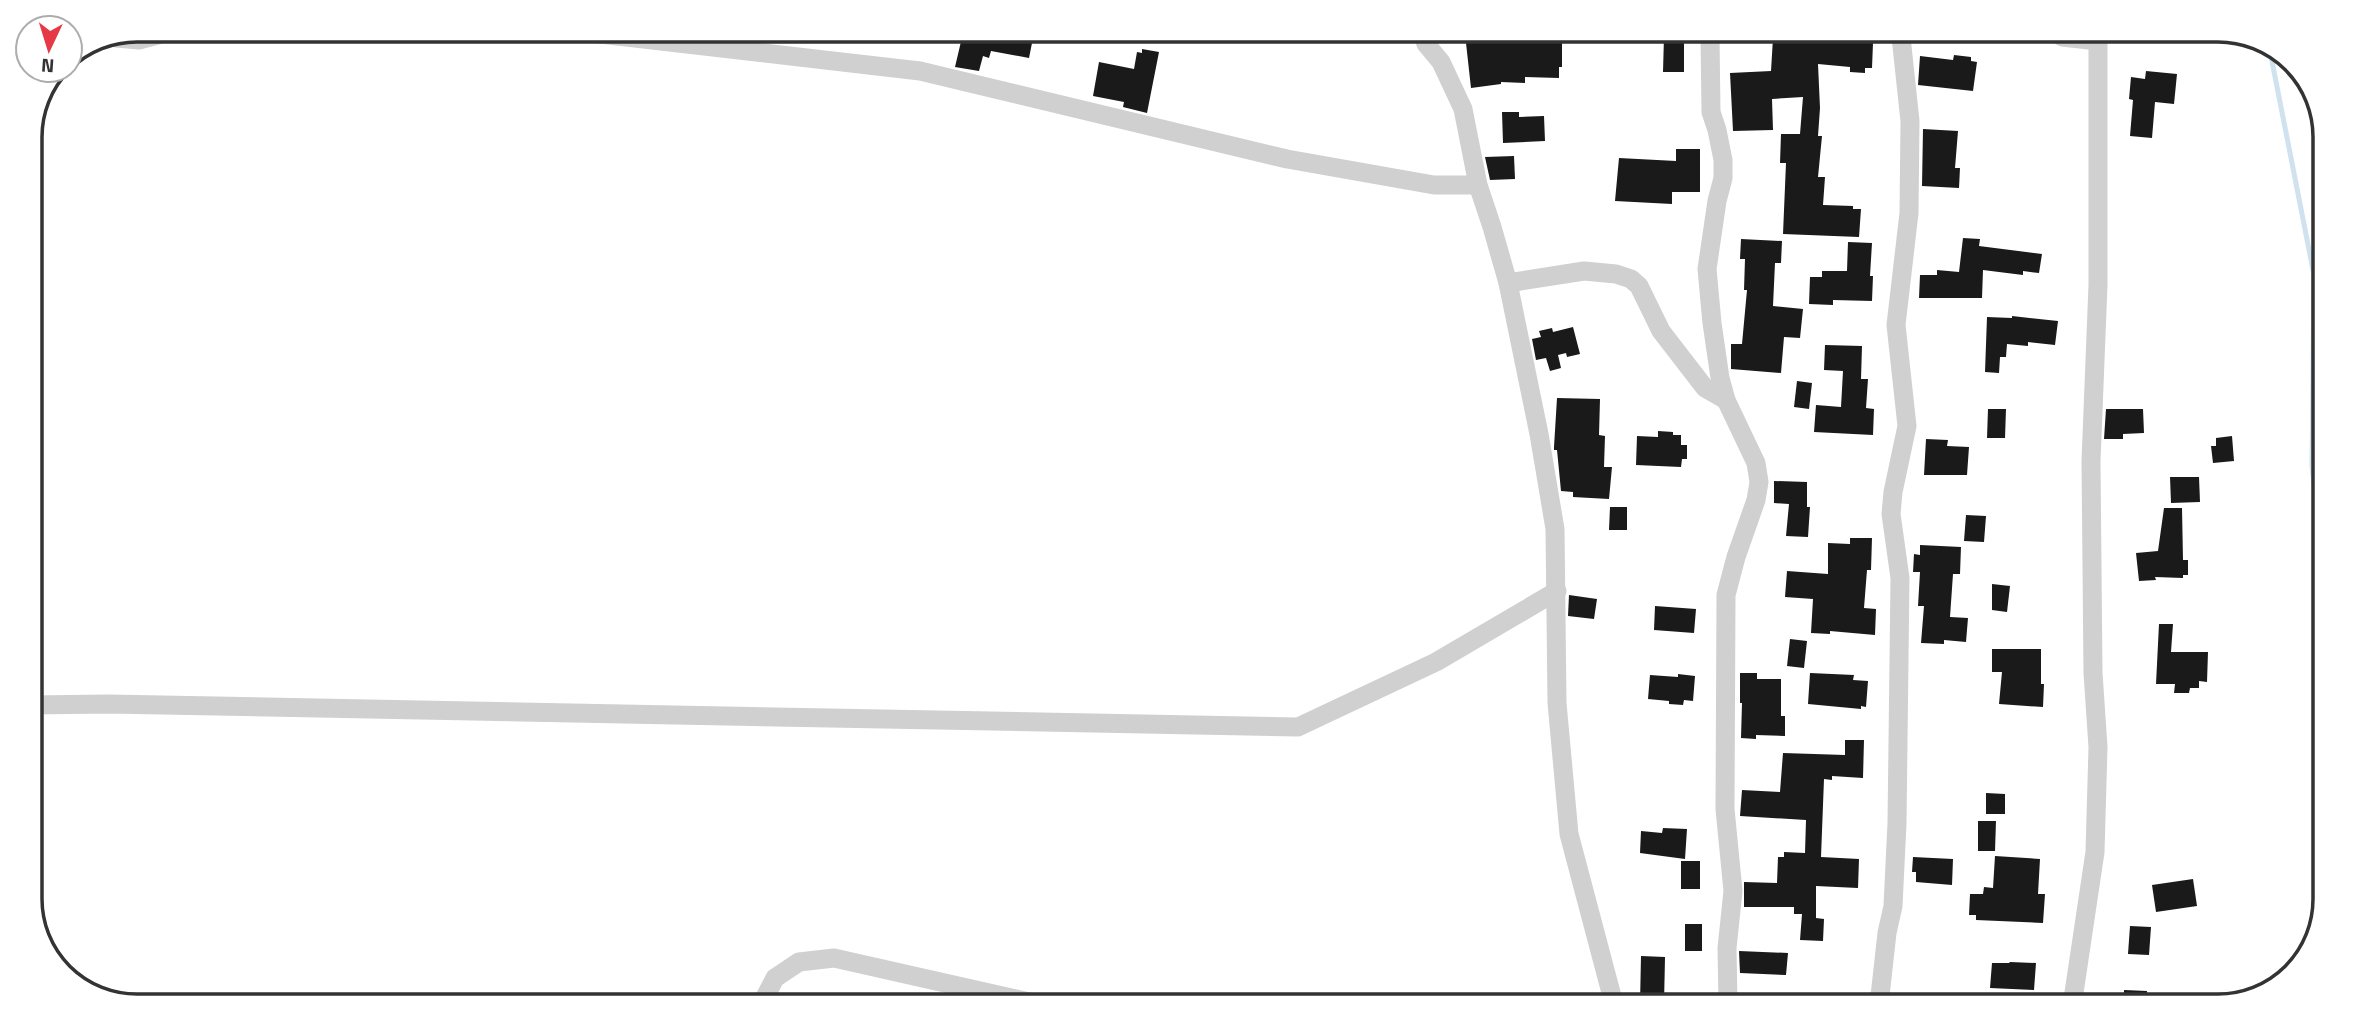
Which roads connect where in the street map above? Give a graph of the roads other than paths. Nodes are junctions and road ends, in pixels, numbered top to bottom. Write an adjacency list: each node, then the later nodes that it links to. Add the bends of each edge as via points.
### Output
1 (663, 42): 6 (street, via 920,71 1287,159 1434,185)
2 (1425, 42): 6 (street, via 1441,62 1464,109)
3 (1710, 42): 8 (street, via 1711,112 1723,178 1707,269)
4 (1902, 42): 15 (street, via 1910,121 1909,214 1896,326 1907,426 1891,514 1900,578 1897,822 1893,906)
5 (2098, 42): 16 (street, via 2098,285 2091,461 2098,747 2095,852)
6 (1478, 185): 7 (street)
7 (1508, 283): 8 (street, via 1584,271 1632,279 1661,331 1705,387); 9 (street, via 1552,516)
8 (1726, 400): 14 (street, via 1756,463 1759,482 1726,595 1725,808 1733,891)
9 (1557, 591): 10 (street, via 1436,662 1298,727); 13 (street, via 1557,703 1569,834)
10 (42, 705)
11 (766, 994): 12 (street, via 775,978 799,962 834,958)
12 (994, 994)
13 (1611, 994)
14 (1728, 994)
15 (1880, 994)
16 (2074, 994)

